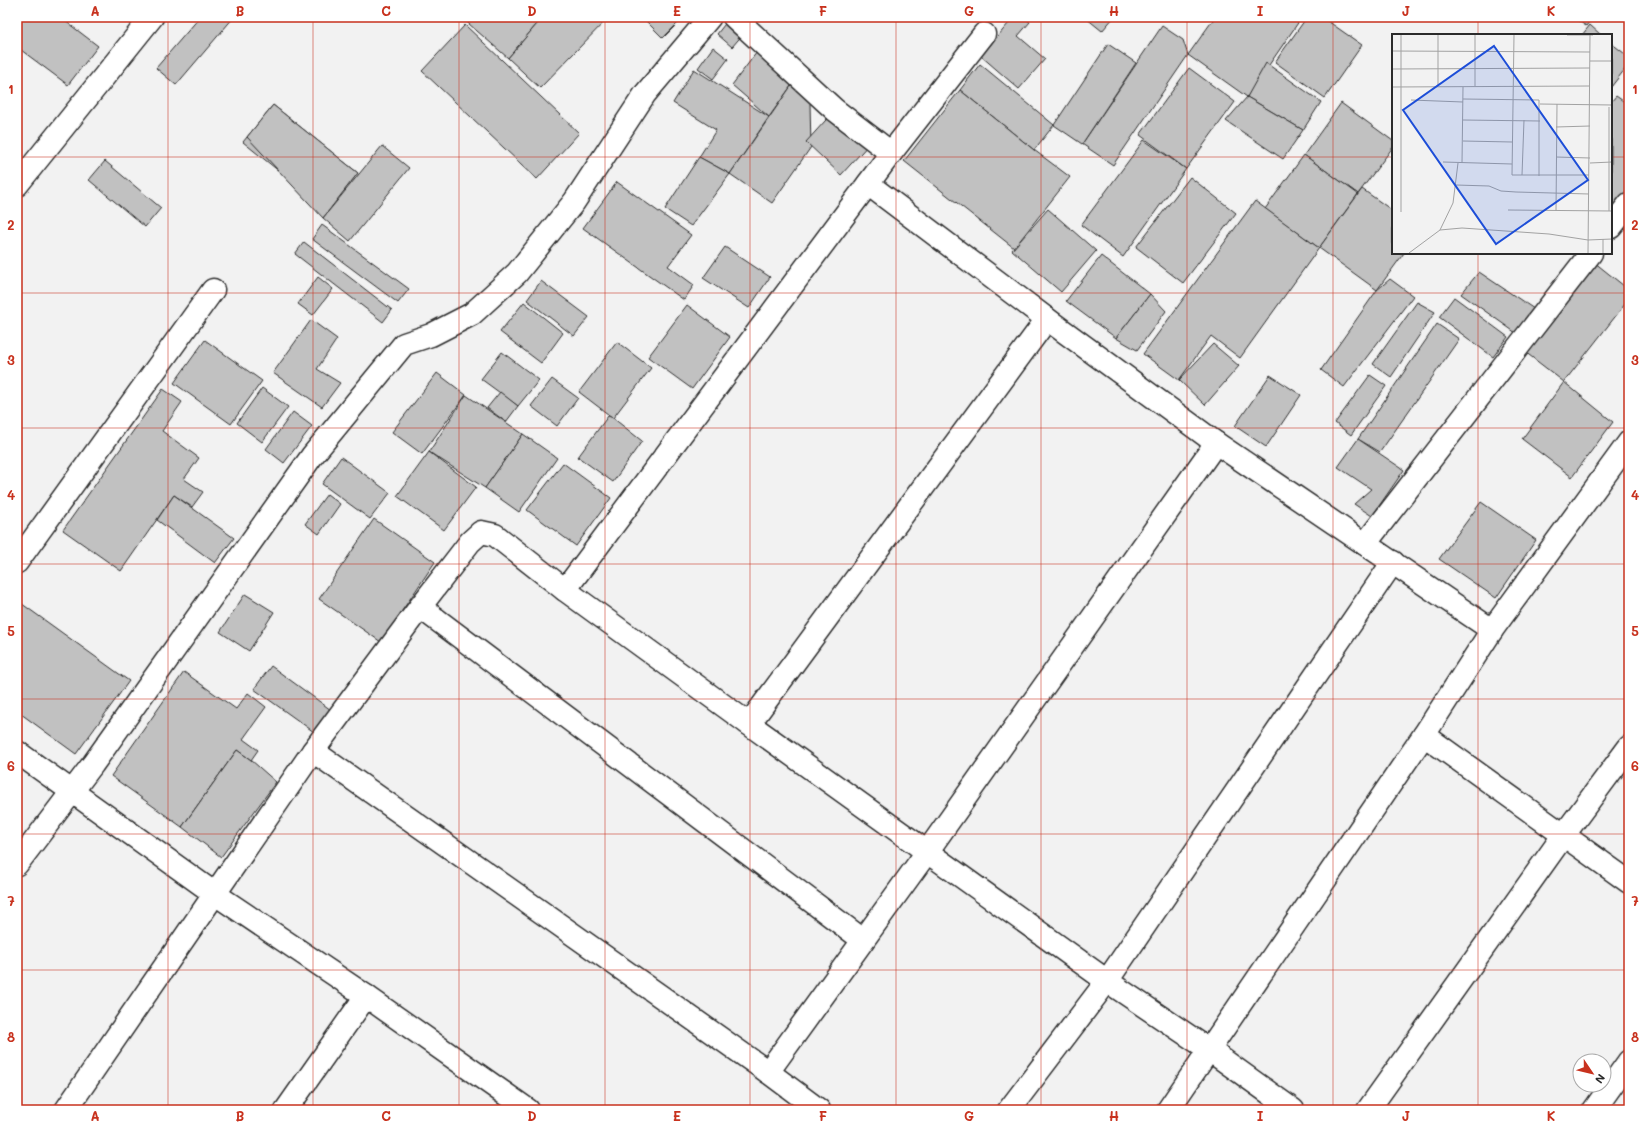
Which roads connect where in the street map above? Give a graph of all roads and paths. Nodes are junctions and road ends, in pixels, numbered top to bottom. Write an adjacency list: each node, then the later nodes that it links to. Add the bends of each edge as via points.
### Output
1 (152, 17): 7 (street)
2 (710, 17): 26 (street, via 645,94 574,202 517,273 472,314 431,335 404,344 312,456)
3 (734, 17): 5 (street, via 835,110)
4 (984, 34): 5 (street)
5 (891, 154): 6 (street)
6 (868, 184): 12 (street); 18 (street)
7 (17, 185)
8 (1629, 204): 9 (street)
9 (1612, 226)
10 (1590, 254): 15 (street)
11 (214, 290): 16 (street)
12 (1048, 319): 14 (street); 21 (street)
13 (1629, 442): 20 (street)
14 (1216, 443): 15 (street); 28 (street)
15 (1365, 544): 17 (street)
16 (17, 562)
17 (1393, 562): 20 (street); 33 (street)
18 (565, 590): 19 (street, via 495,535 481,532 470,542); 21 (street)
19 (420, 607): 24 (street); 32 (street)
20 (1492, 630): 22 (street)
21 (749, 724): 28 (street)
22 (1424, 735): 27 (street); 35 (street)
23 (1629, 747): 27 (street)
24 (313, 751): 31 (street); 37 (street)
25 (17, 752): 26 (street)
26 (71, 792): 29 (street); 31 (street)
27 (1563, 836): 30 (street); 45 (street)
28 (927, 852): 32 (street); 33 (street)
29 (17, 864)
30 (1629, 882)
31 (215, 894): 34 (street); 38 (street)
32 (863, 940): 37 (street)
33 (1107, 981): 35 (street); 42 (street)
34 (366, 996): 39 (street); 40 (street)
35 (1208, 1049): 43 (street); 44 (street)
36 (1629, 1061): 46 (street)
37 (768, 1072): 41 (street)
38 (66, 1110)
39 (286, 1110)
40 (528, 1110)
41 (819, 1110)
42 (1009, 1110)
43 (1168, 1110)
44 (1293, 1110)
45 (1368, 1110)
46 (1594, 1110)

